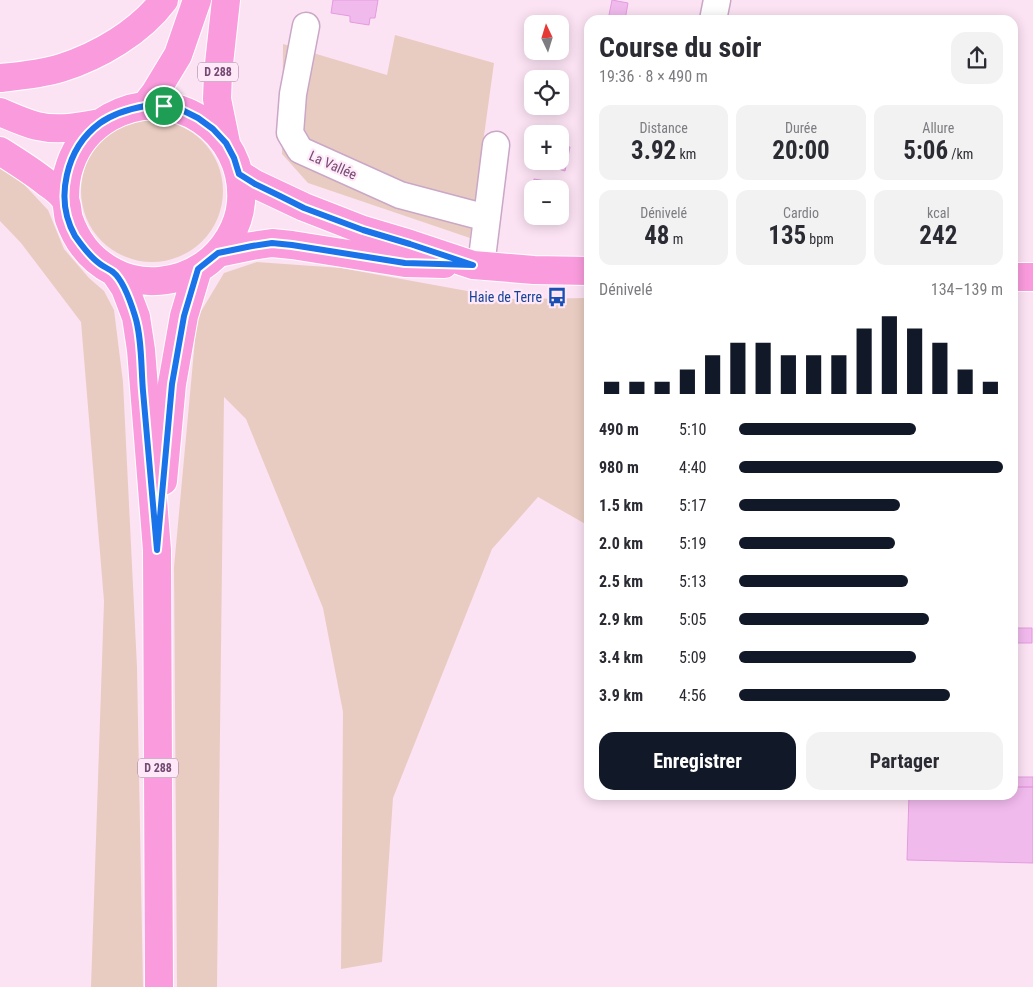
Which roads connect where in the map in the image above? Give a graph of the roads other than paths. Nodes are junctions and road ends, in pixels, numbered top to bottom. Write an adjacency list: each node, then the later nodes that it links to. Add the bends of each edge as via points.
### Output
1 (164, 0): 7 (main road, via 139,26 91,56 61,68)
2 (198, 0): 8 (main road, via 178,55)
3 (226, 0): 11 (main road, D 288, via 217,99)
4 (717, 0): 5 (street)
5 (714, 15)
6 (306, 26): 16 (street, La Vallée, via 293,94 290,133 300,150 400,195)
7 (0, 78)
8 (145, 106): 10 (main road, via 122,111); 11 (main road, via 182,110 213,129)
9 (0, 112): 10 (main road, via 37,126 53,128)
10 (100, 123): 15 (main road, via 77,148 70,164)
11 (226, 143): 14 (main road)
12 (496, 145): 16 (street)
13 (0, 151): 15 (main road, via 35,173)
14 (239, 174): 17 (main road, via 242,191 236,224 228,240); 18 (main road, via 304,208)
15 (65, 198): 20 (main road, via 75,235 85,250)
16 (487, 218): 18 (street)
17 (208, 261): 18 (main road, via 252,246 272,243 405,263); 20 (main road, via 178,278 157,282 135,280); 23 (main road, D 288, via 184,316 172,384)
18 (477, 265): 19 (main road)
19 (584, 271)
20 (115, 273): 23 (main road, D 288, via 136,317)
21 (1018, 277): 22 (main road)
22 (1033, 277)
23 (157, 550): 24 (main road, D 288)
24 (159, 987)

